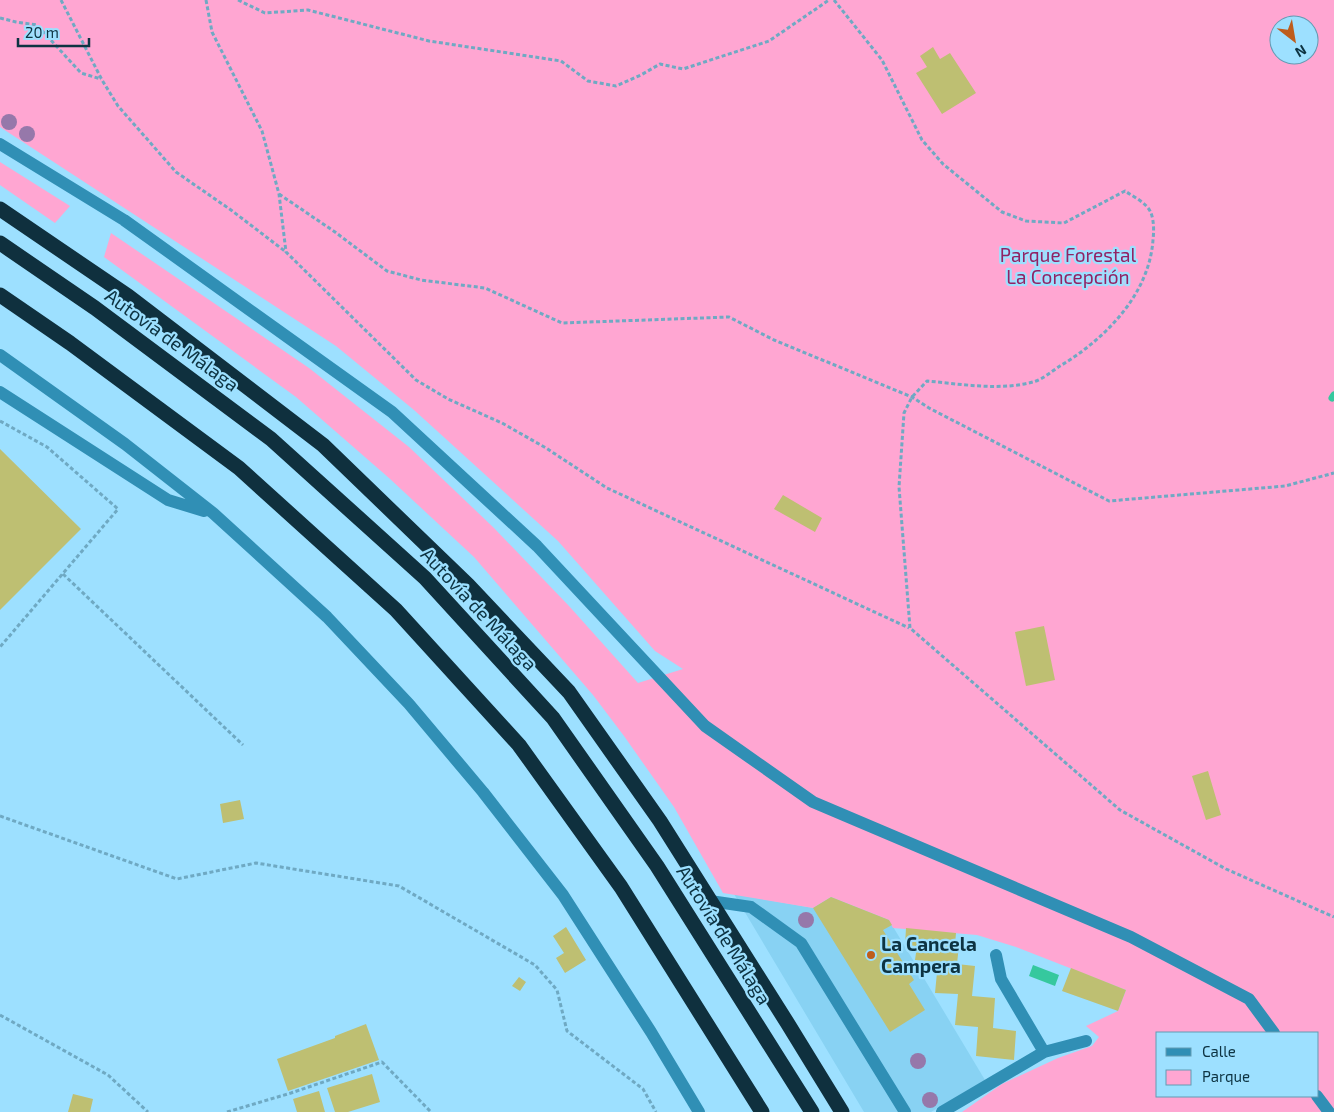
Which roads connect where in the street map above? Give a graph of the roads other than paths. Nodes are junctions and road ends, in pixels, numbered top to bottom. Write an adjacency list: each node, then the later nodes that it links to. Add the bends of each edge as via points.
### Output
1 (0, 144): 10 (street, via 124,220 392,412 537,546 705,726 813,802 1131,937 1250,999)
2 (0, 209): 8 (highway, via 128,296 323,445 461,579 569,692 660,821)
3 (0, 243): 16 (highway, Autovía de Málaga, via 95,308 271,439 425,578 553,718 657,866)
4 (0, 295): 15 (highway, via 238,468 396,610 519,745 620,887)
5 (0, 355): 7 (street, via 125,444)
6 (0, 392): 7 (street, via 168,500)
7 (213, 513): 14 (street, via 327,617 409,704 483,792 563,895)
8 (710, 901): 17 (highway); 18 (street, via 751,907 801,943)
9 (996, 955): 12 (street, via 1001,979)
10 (1273, 1032)
11 (1086, 1041): 12 (street)
12 (1044, 1052): 19 (street)
13 (1319, 1097): 20 (street)
14 (699, 1112)
15 (762, 1112)
16 (812, 1112)
17 (842, 1112)
18 (904, 1112)
19 (942, 1112)
20 (1329, 1112)

